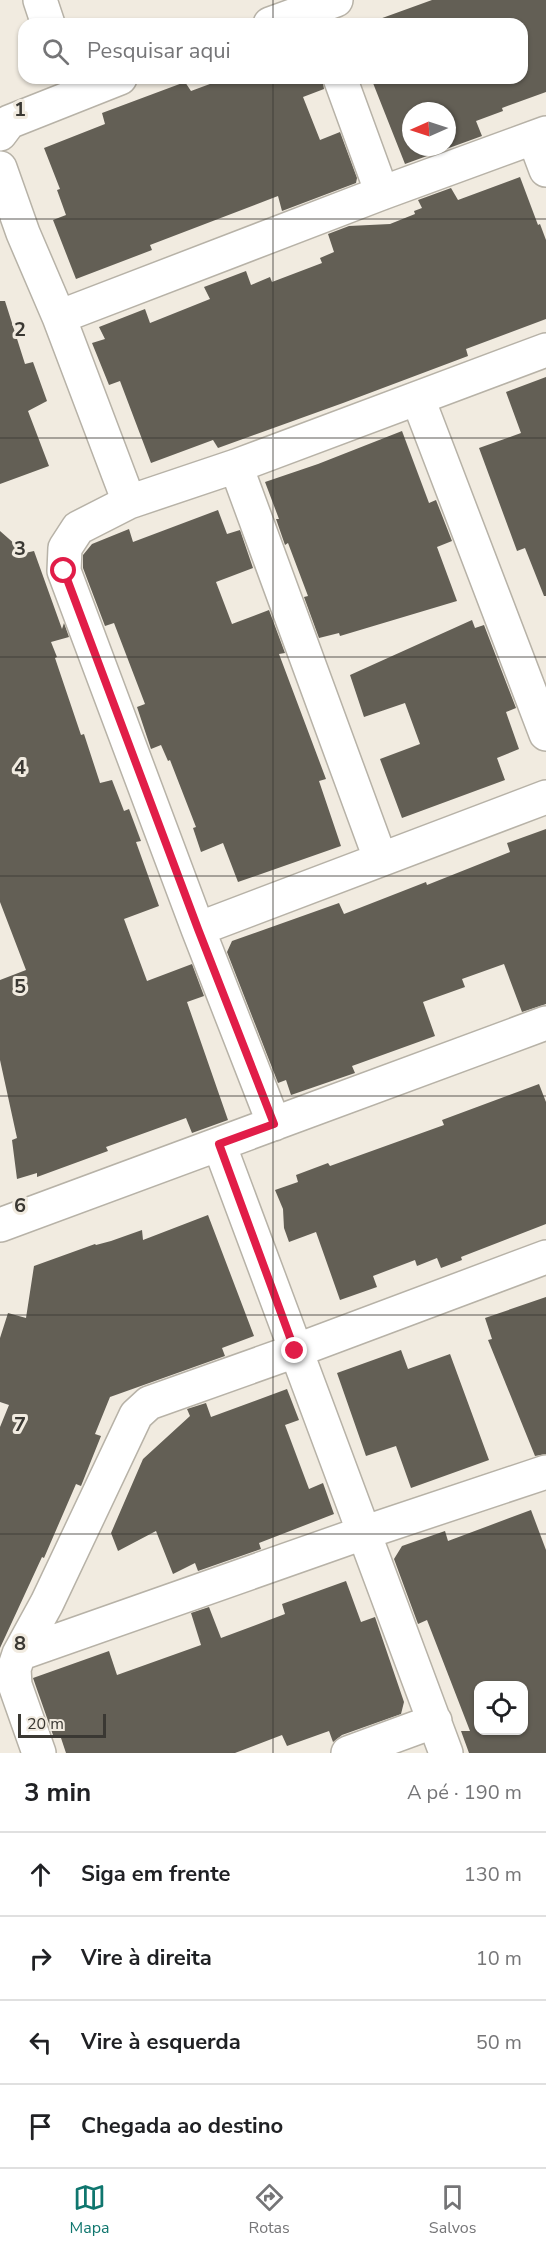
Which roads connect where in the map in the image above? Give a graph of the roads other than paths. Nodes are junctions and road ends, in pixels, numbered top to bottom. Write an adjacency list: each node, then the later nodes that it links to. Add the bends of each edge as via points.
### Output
1 (40, 0): 3 (street)
2 (324, 11): 4 (street)
3 (46, 18)
4 (295, 18)
5 (342, 84): 11 (street)
6 (71, 86): 7 (street, via 9,122)
7 (0, 134)
8 (540, 136): 10 (street); 11 (street)
9 (0, 168): 12 (street)
10 (546, 170)
11 (382, 193): 13 (street)
12 (11, 237): 13 (street)
13 (59, 317): 17 (street)
14 (546, 350): 15 (street)
15 (418, 399): 16 (street); 18 (street)
16 (236, 466): 17 (street); 20 (street)
17 (129, 502): 21 (street, via 78,528 65,548 64,571)
18 (546, 734)
19 (546, 797): 20 (street)
20 (380, 858): 21 (street)
21 (198, 929): 23 (street)
22 (546, 1023): 23 (street)
23 (274, 1124): 24 (street)
24 (219, 1144): 25 (street); 27 (street)
25 (0, 1225)
26 (546, 1257): 27 (street)
27 (295, 1351): 29 (street); 30 (street, via 149,1403 136,1415)
28 (546, 1472): 29 (street)
29 (363, 1533): 30 (street); 31 (street)
30 (20, 1654): 32 (street, via 14,1669 15,1685)
31 (435, 1721): 33 (street); 34 (street)
32 (39, 1753)
33 (348, 1753)
34 (446, 1753)

